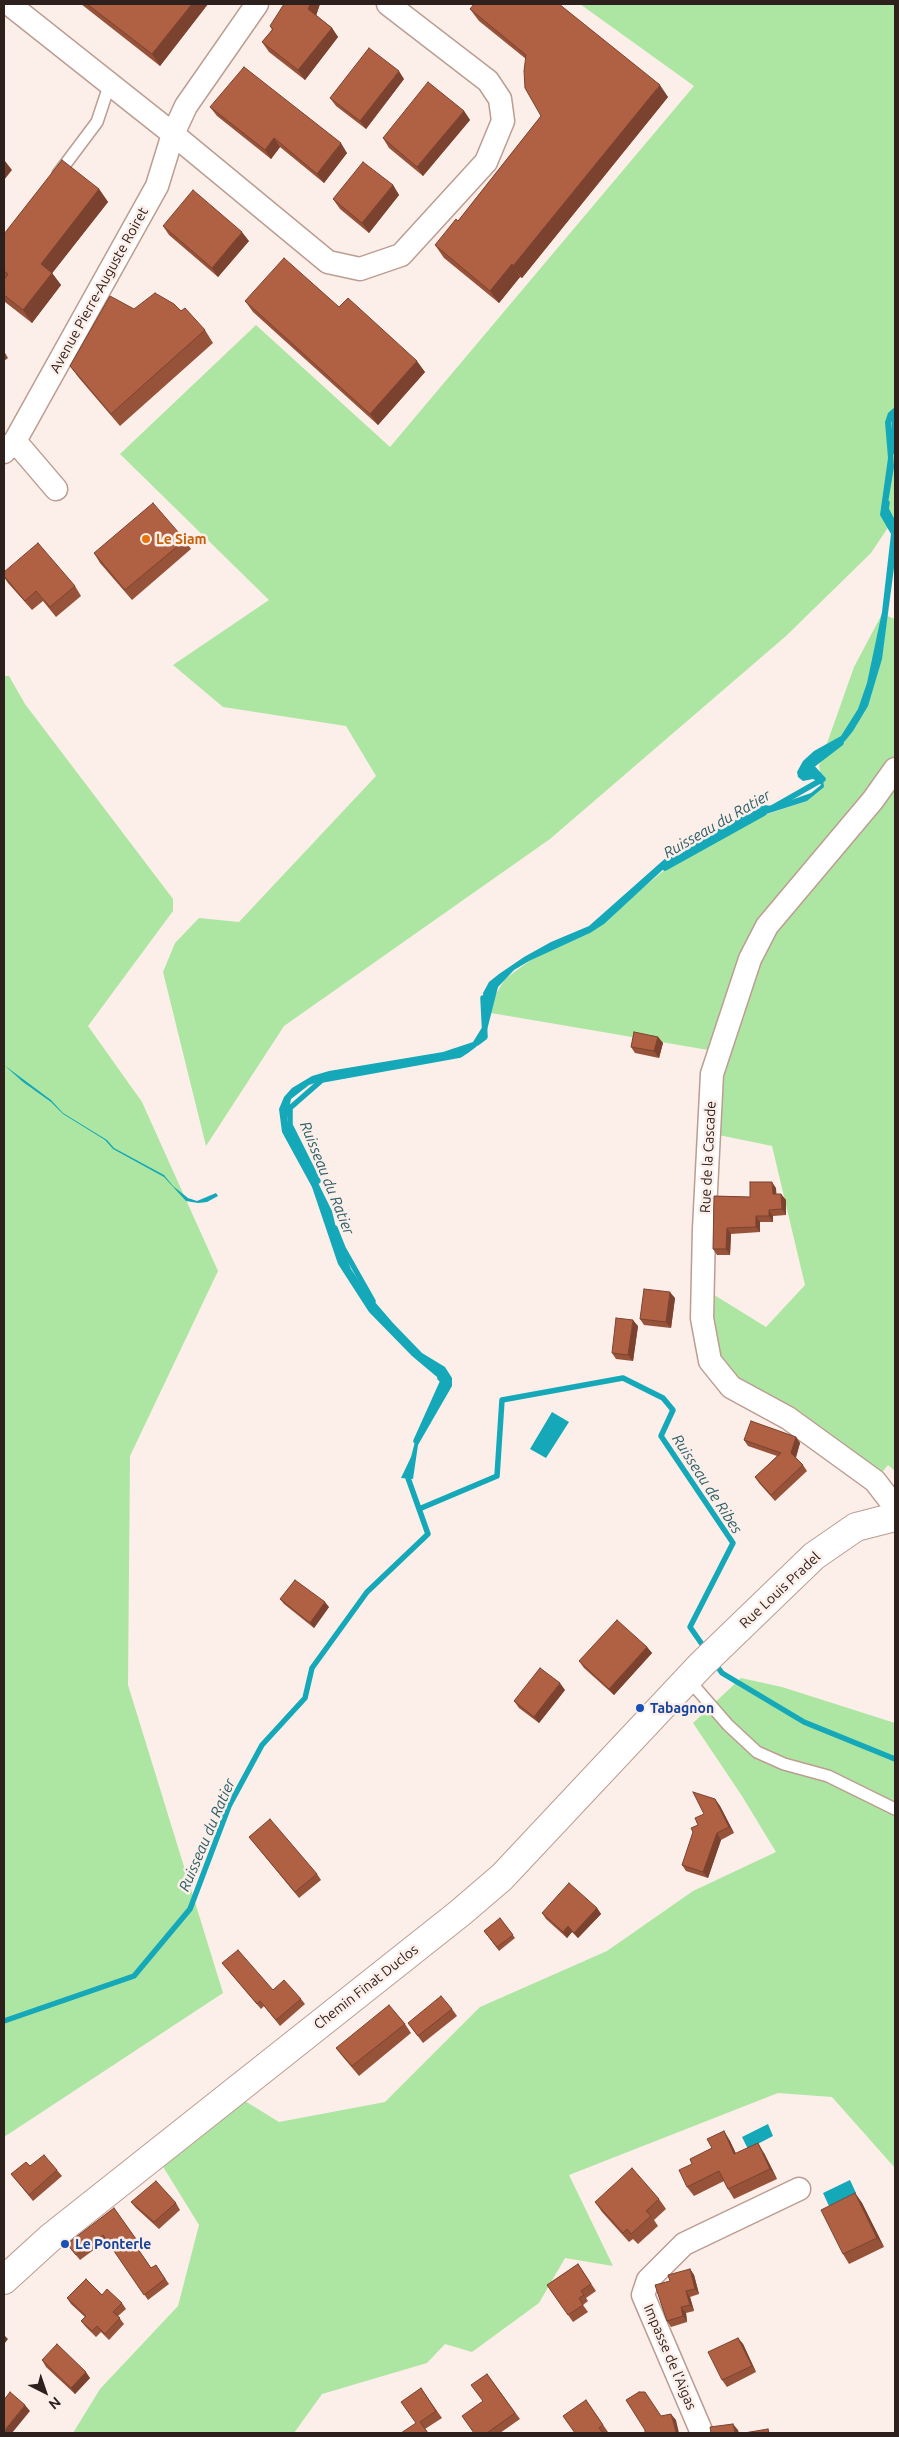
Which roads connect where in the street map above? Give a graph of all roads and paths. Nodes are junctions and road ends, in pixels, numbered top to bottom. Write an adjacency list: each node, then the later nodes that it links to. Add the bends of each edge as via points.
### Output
1 (9, 4): 4 (street)
2 (257, 4): 5 (street, Avenue Pierre-Auguste Roiret, via 186,106)
3 (388, 4): 5 (street, via 488,81 500,99 504,121 486,162 401,255 360,269 328,262)
4 (110, 83): 5 (street); 6 (lane, via 97,122)
5 (173, 134): 7 (street, Avenue Pierre-Auguste Roiret, via 157,186)
6 (52, 180)
7 (9, 446): 8 (street, Avenue Pierre-Auguste Roiret)
8 (56, 490)
9 (895, 769): 10 (street, Rue de la Cascade, via 873,800 767,926 750,959 712,1074 702,1318 710,1362 731,1387 788,1418 875,1481)
10 (895, 1508)
11 (895, 1517): 12 (main road, Rue Louis Pradel, via 856,1527 814,1556)
12 (694, 1672): 13 (lane, via 728,1725 757,1752 784,1764 828,1776); 15 (main road, Chemin Finat Duclos, via 502,1877 50,2238)
13 (895, 1809)
14 (799, 2189): 16 (street, Impasse de l'Aigas, via 684,2244 648,2280 643,2295)
15 (4, 2280)
16 (702, 2433)

